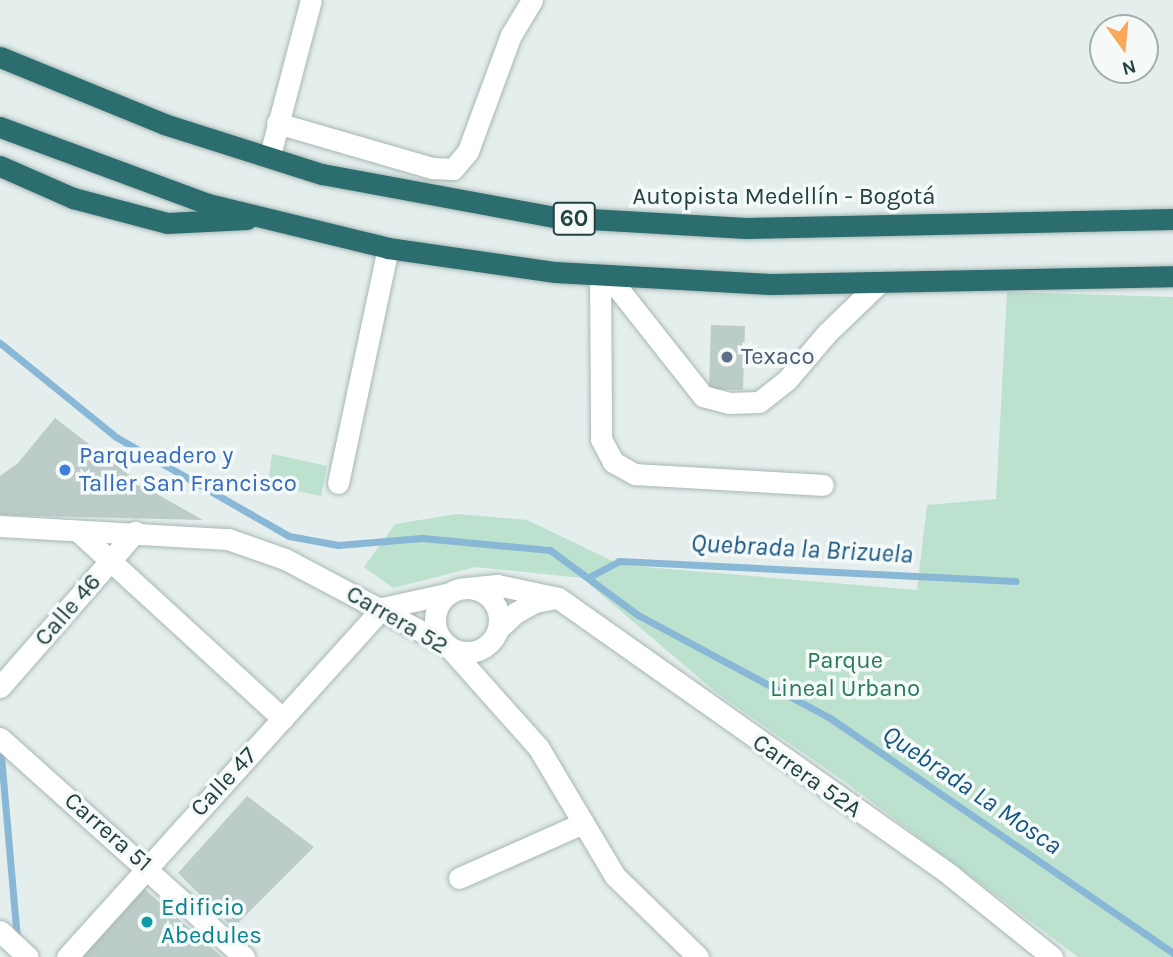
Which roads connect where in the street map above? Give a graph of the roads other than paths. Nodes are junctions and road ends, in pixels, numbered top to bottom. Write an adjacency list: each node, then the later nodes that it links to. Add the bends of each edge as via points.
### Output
1 (312, 0): 4 (street)
2 (532, 0): 4 (street, via 511,35 468,151 453,169 432,168)
3 (0, 57): 6 (highway, Autopista Medellín - Bogotá / 60, via 163,124)
4 (277, 123): 6 (street)
5 (0, 127): 8 (highway, 60, via 128,177)
6 (270, 155): 9 (highway, Autopista Medellín - Bogotá / 60, via 323,174 403,192 555,217 665,226 880,227)
7 (0, 166): 8 (highway, via 73,198 167,223)
8 (263, 218): 10 (highway, 60)
9 (1173, 219)
10 (388, 248): 11 (highway, 60); 16 (street)
11 (604, 276): 14 (highway, 60, via 770,284); 14 (street, via 703,396 729,403 759,402 787,380); 17 (street, via 601,439 613,461 635,474)
12 (1173, 276): 13 (highway, 60)
13 (1145, 277): 14 (highway, 60); 15 (street)
14 (880, 282)
15 (1173, 288)
16 (338, 483)
17 (823, 485)
18 (0, 526): 20 (street, Carrera 52)
19 (135, 532): 20 (street, Carrera 52); 21 (street, Calle 46); 24 (street, Carrera 52, via 228,539 285,559)
20 (80, 533): 21 (street)
21 (111, 559): 27 (street, Calle 46); 28 (street)
22 (458, 591): 23 (street, Carrera 52A, via 498,585); 24 (street, Carrera 52A); 25 (street, via 493,601); 26 (street, via 436,614 437,631)
23 (558, 598): 25 (street, via 514,612); 38 (street, Carrera 52A, via 950,876)
24 (382, 608): 26 (street, Carrera 52); 28 (street, Calle 47)
25 (498, 629): 26 (street, via 477,651)
26 (447, 645): 30 (street, Carrera 52, via 538,747)
27 (0, 687)
28 (283, 719): 31 (street, Calle 47)
29 (0, 738): 31 (street, Carrera 51)
30 (583, 823): 32 (street); 37 (street, Carrera 52, via 615,876)
31 (147, 866): 35 (street, Calle 47); 36 (street, Carrera 51)
32 (459, 878)
33 (2, 933): 34 (street)
34 (28, 957)
35 (68, 957)
36 (244, 957)
37 (698, 957)
38 (1052, 957)

